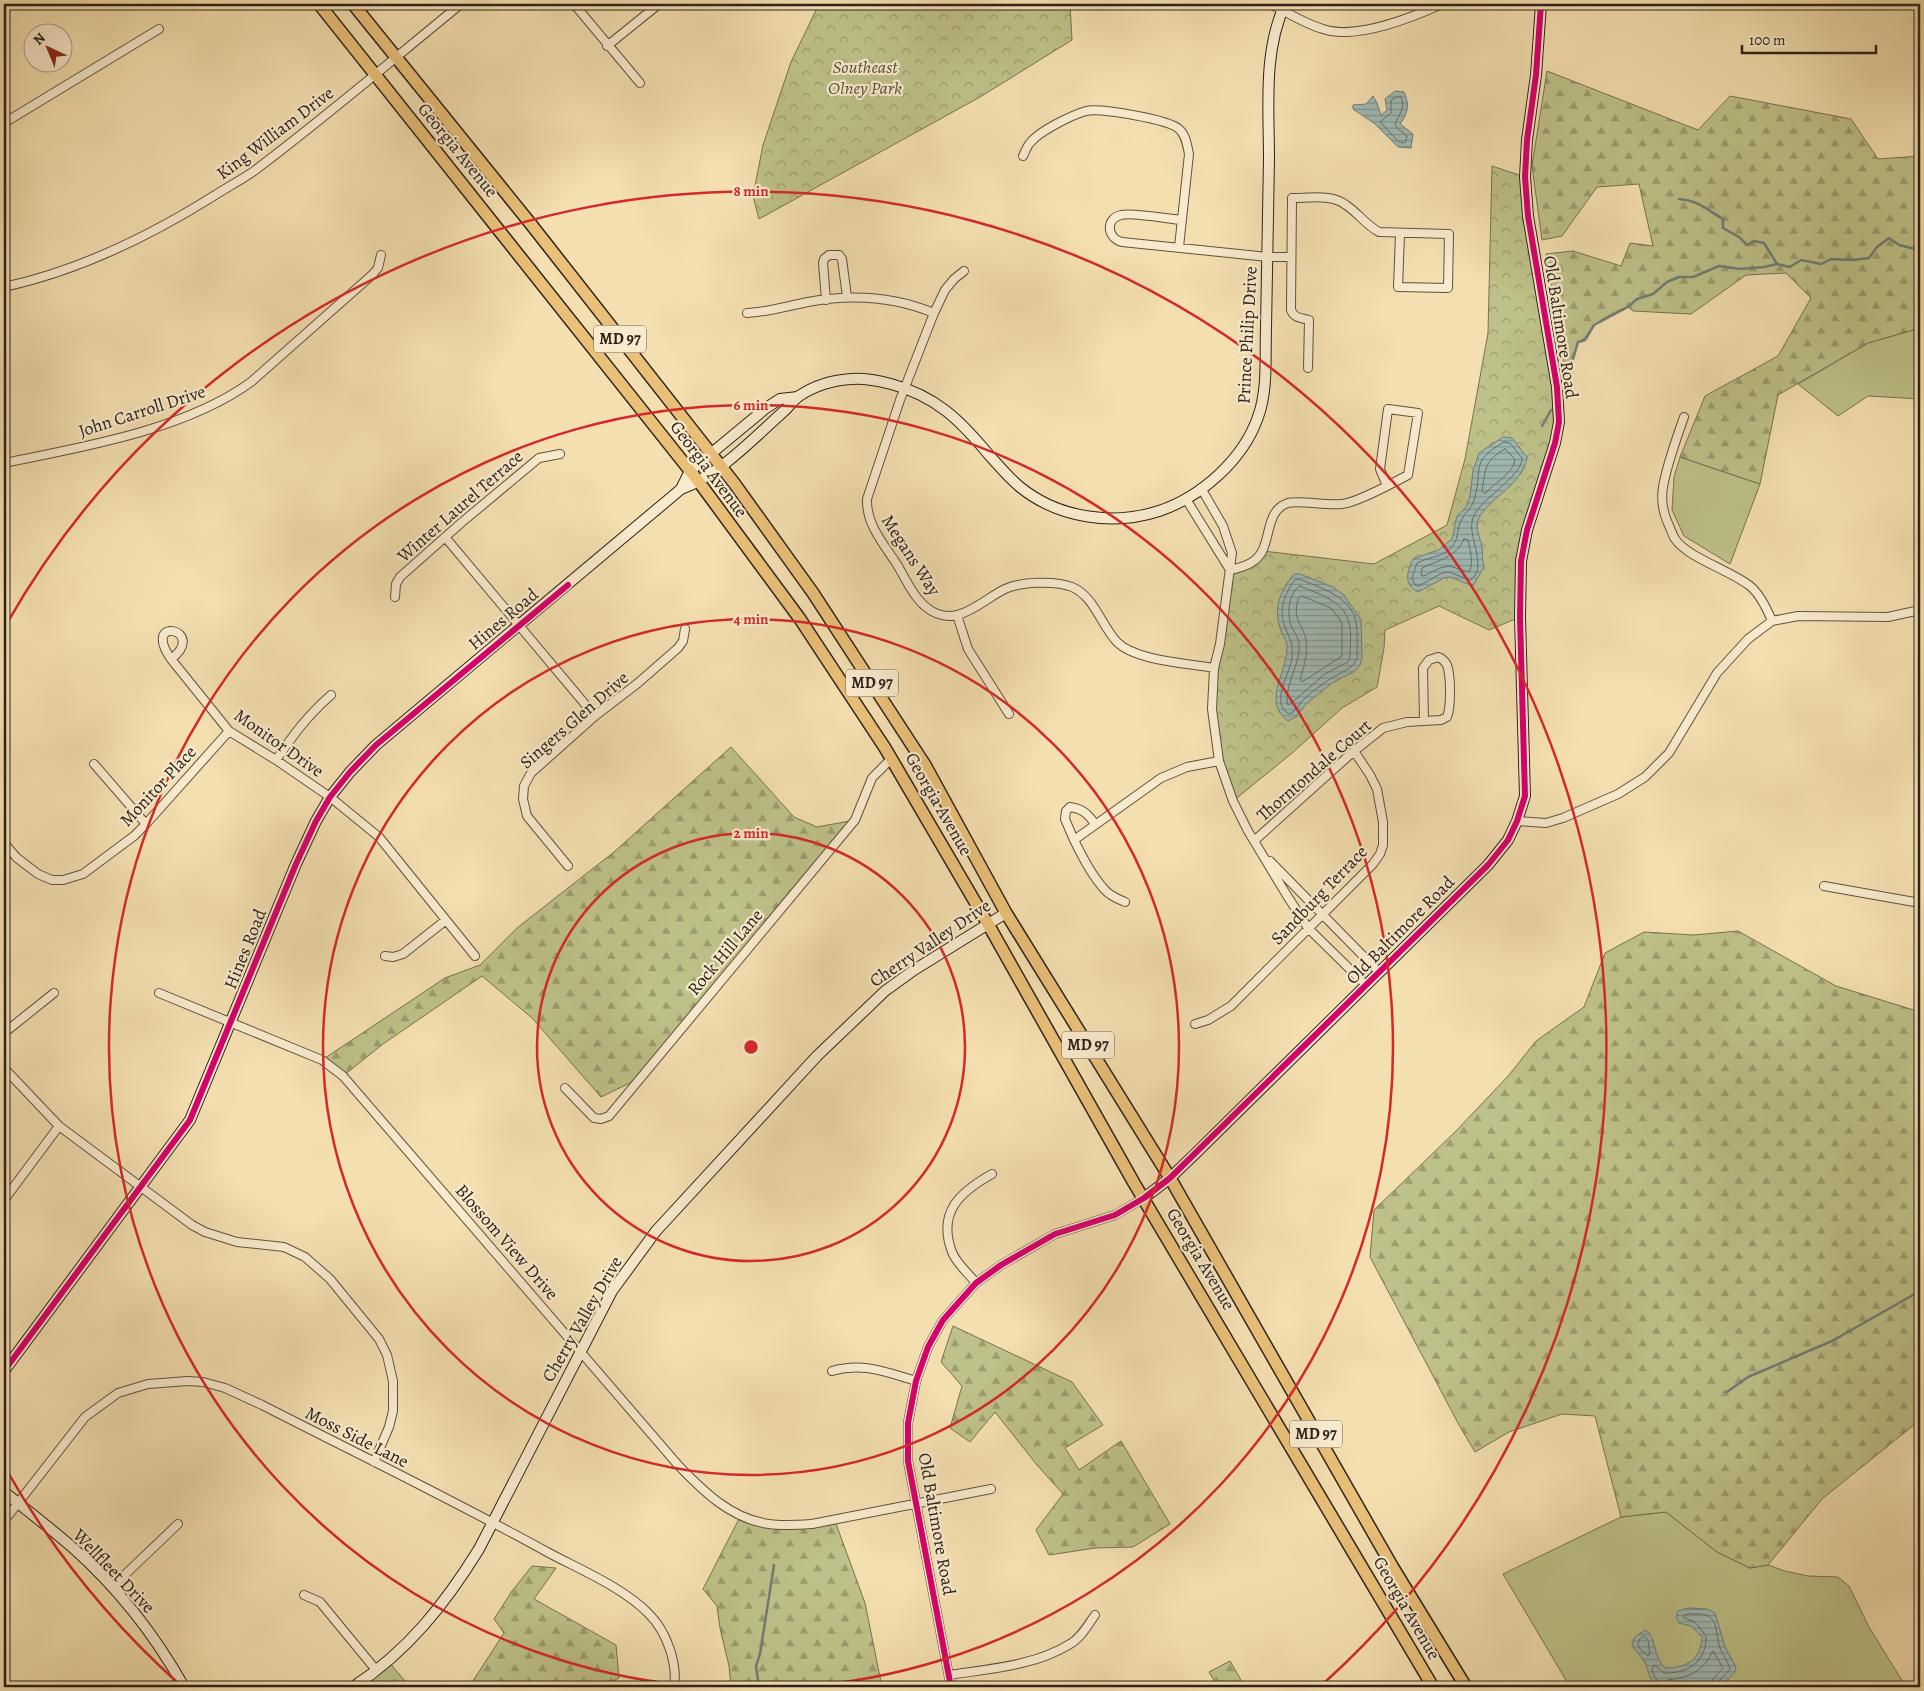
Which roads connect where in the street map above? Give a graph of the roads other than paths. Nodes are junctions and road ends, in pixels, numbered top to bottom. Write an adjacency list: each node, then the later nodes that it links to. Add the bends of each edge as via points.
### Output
1 (319, 4): 13 (main road, Georgia Avenue)
2 (353, 4): 12 (main road, Georgia Avenue / MD 97)
3 (461, 4): 12 (street, King William Drive)
4 (574, 4): 11 (street)
5 (659, 4): 11 (street)
6 (1270, 4): 9 (street)
7 (1442, 4): 9 (street, via 1372,30 1346,34 1322,30)
8 (1541, 4): 64 (street, Old Baltimore Road, via 1525,177 1528,216 1557,386 1559,422 1521,561 1525,796)
9 (1284, 7): 21 (street, Prince Philip Drive, via 1274,33 1270,66)
10 (159, 29): 15 (street)
11 (607, 46): 14 (street)
12 (396, 56): 13 (street, King William Drive); 33 (main road, Georgia Avenue / MD 97)
13 (375, 73): 24 (street, King William Drive, via 253,172 198,206 100,256 43,277); 37 (main road, Georgia Avenue / MD 97)
14 (640, 83)
15 (4, 123)
16 (1023, 156): 17 (street, via 1030,142 1060,121 1088,110 1168,122 1180,130 1186,140 1188,154)
17 (1182, 220): 19 (street); 19 (street, via 1125,214 1113,218 1109,227 1118,241)
18 (1400, 234): 18 (street, via 1398,287 1448,288 1449,234); 22 (street, via 1380,232 1370,227 1346,204 1334,199 1292,198)
19 (1178, 247): 21 (street)
20 (381, 255): 35 (street, John Carroll Drive, via 378,268 372,275 231,396 138,432 72,450)
21 (1268, 257): 22 (street); 40 (street, Prince Philip Drive, via 1263,400 1247,438 1223,469)
22 (1290, 257): 29 (street, via 1291,310 1298,318 1309,320)
23 (964, 271): 28 (street, Megans Way, via 945,290)
24 (4, 286)
25 (847, 297): 26 (street); 26 (street, via 842,259 839,255 829,255 823,263); 28 (street, via 897,301)
26 (826, 300): 27 (street)
27 (747, 313)
28 (934, 313): 30 (street, Megans Way)
29 (1308, 368)
30 (906, 388): 31 (street, Prince Philip Drive, via 853,378 826,383); 42 (street, Prince Philip Drive, via 947,410 1021,488 1062,511 1102,519 1120,518 1153,513); 47 (street, Megans Way, via 869,491 868,515 921,603 936,613)
31 (798, 397): 33 (street, Prince Philip Drive, via 780,399); 36 (street, Prince Philip Drive)
32 (1684, 418): 48 (street, via 1663,488 1666,519 1676,540 1693,554 1752,587)
33 (710, 453): 36 (main road, Georgia Avenue / MD 97); 37 (street, Prince Philip Drive)
34 (560, 454): 43 (street, Winter Laurel Terrace, via 539,458)
35 (4, 463)
36 (720, 466): 38 (street, Prince Philip Drive); 75 (main road, Georgia Avenue / MD 97, via 813,593 859,663 925,766)
37 (690, 471): 38 (main road, Georgia Avenue / MD 97); 41 (street, Hines Road)
38 (699, 482): 41 (street, Hines Road); 59 (main road, Georgia Avenue / MD 97, via 800,619)
39 (1387, 486): 39 (street, via 1408,475 1418,412 1388,409 1380,469); 44 (street, via 1344,504 1288,502 1276,511 1264,551 1246,566)
40 (1201, 488): 42 (street, Prince Philip Drive); 44 (street, via 1229,540 1232,553)
41 (680, 489): 49 (street, Hines Road)
42 (1186, 499): 44 (street)
43 (445, 538): 45 (street, Winter Laurel Terrace, via 400,577); 49 (street)
44 (1230, 570): 52 (street)
45 (395, 597)
46 (1920, 610): 48 (street, via 1888,617 1798,616)
47 (956, 616): 52 (street, via 1018,584 1032,582 1070,586 1084,593 1116,641 1128,651); 54 (street, via 968,649)
48 (1772, 621): 64 (street, via 1748,639 1717,673 1669,753 1645,777 1618,794 1563,818 1546,823)
49 (519, 625): 55 (street); 63 (street, Hines Road, via 376,746)
50 (685, 628): 55 (street, Singers Glen Drive, via 678,648)
51 (171, 659): 57 (street, Monitor Drive)
52 (1214, 668): 61 (street, via 1212,709)
53 (331, 695): 60 (street, via 306,718)
54 (1009, 714)
55 (595, 716): 71 (street, Singers Glen Drive, via 531,773 524,786 523,799 528,816)
56 (1424, 721): 56 (street, Thorntondale Court, via 1444,719 1449,712 1448,669 1438,657 1429,660 1423,668); 58 (street, Thorntondale Court, via 1383,728)
57 (229, 731): 60 (street, Monitor Drive); 65 (street, Monitor Place)
58 (1354, 751): 68 (street, Thorntondale Court); 76 (street, Sandburg Terrace, via 1377,789 1383,844 1374,864)
59 (892, 758): 78 (main road, Georgia Avenue / MD 97); 90 (street, Rock Hill Lane, via 872,778 855,820 609,1116 594,1118)
60 (276, 760): 63 (street, Monitor Drive)
61 (1219, 761): 66 (street, via 1188,767 1161,778); 68 (street, via 1233,801)
62 (94, 764): 65 (street)
63 (330, 797): 77 (street, Monitor Drive, via 379,837); 86 (street, Hines Road, via 296,864)
64 (1517, 821): 82 (street, Old Baltimore Road, via 1508,840 1488,866)
65 (146, 824): 69 (street, Monitor Place, via 83,874 62,880 38,874)
66 (1095, 824): 67 (street); 67 (street, via 1086,812 1070,807 1065,820)
67 (1074, 840): 73 (street, via 1105,890)
68 (1254, 841): 70 (street)
69 (4, 843)
70 (1264, 857): 76 (street); 79 (street)
71 (568, 866)
72 (1824, 886): 74 (street)
73 (1125, 902)
74 (1920, 903)
75 (1006, 912): 78 (street, Cherry Valley Drive); 93 (main road, Georgia Avenue / MD 97)
76 (1322, 914): 79 (street, Sandburg Terrace); 82 (street)
77 (446, 920): 80 (street, via 403,954); 81 (street, Monitor Drive)
78 (988, 924): 95 (main road, Georgia Avenue / MD 97); 98 (street, Cherry Valley Drive, via 885,991 817,1056 656,1231 612,1292)
79 (1308, 928): 83 (street); 87 (street, Sandburg Terrace, via 1231,1006)
80 (385, 956)
81 (475, 956)
82 (1379, 972): 83 (street, Old Baltimore Road)
83 (1366, 985): 93 (street, Old Baltimore Road)
84 (54, 993): 88 (street)
85 (159, 993): 86 (street, Blossom View Drive)
86 (232, 1022): 94 (street, Hines Road, via 190,1120); 98 (street, Blossom View Drive, via 322,1060 343,1076)
87 (1195, 1024)
88 (4, 1033)
89 (4, 1068): 91 (street)
90 (565, 1088)
91 (59, 1126): 94 (street); 96 (street)
92 (992, 1174): 97 (street, via 959,1197 950,1210 946,1227 952,1253)
93 (1170, 1178): 95 (street, Old Baltimore Road); 120 (main road, Georgia Avenue / MD 97, via 1392,1566)
94 (141, 1187): 99 (street, Hines Road); 102 (street, via 205,1232 237,1242 284,1247 305,1257 330,1278 379,1339 393,1381 393,1411)
95 (1144, 1198): 97 (street, Old Baltimore Road, via 1115,1215 1054,1234); 119 (main road, Georgia Avenue / MD 97)
96 (4, 1200)
97 (976, 1283): 101 (street, Old Baltimore Road, via 943,1320 928,1347)
98 (580, 1350): 106 (street, Blossom View Drive, via 678,1465 705,1492 734,1513 767,1524 786,1526); 108 (street, Cherry Valley Drive)
99 (4, 1371)
100 (832, 1371): 101 (street, via 847,1366 867,1367)
101 (916, 1381): 106 (street, Old Baltimore Road, via 908,1422 908,1461)
102 (374, 1462): 105 (street, Moss Side Lane, via 225,1388 188,1381 148,1384 118,1393 85,1417); 108 (street, Moss Side Lane)
103 (991, 1489): 106 (street, Blossom View Drive)
104 (4, 1492): 105 (street, Wellfleet Drive)
105 (17, 1502): 107 (street, Moss Side Lane); 110 (street, Wellfleet Drive, via 73,1548)
106 (916, 1505): 114 (street, Old Baltimore Road)
107 (4, 1521)
108 (492, 1522): 113 (street, Cherry Valley Drive, via 479,1549 441,1607 406,1645); 117 (street, Moss Side Lane, via 621,1592 649,1613 663,1631 672,1660)
109 (178, 1524): 110 (street)
110 (112, 1587): 115 (street, Wellfleet Drive, via 142,1622)
111 (304, 1595): 113 (street, via 320,1602)
112 (1095, 1615): 114 (street, via 1070,1644 1038,1658)
113 (376, 1670): 116 (street, Cherry Valley Drive)
114 (949, 1675): 118 (street, Old Baltimore Road)
115 (184, 1687)
116 (353, 1687)
117 (674, 1687)
118 (951, 1687)
119 (1433, 1687)
120 (1466, 1687)

